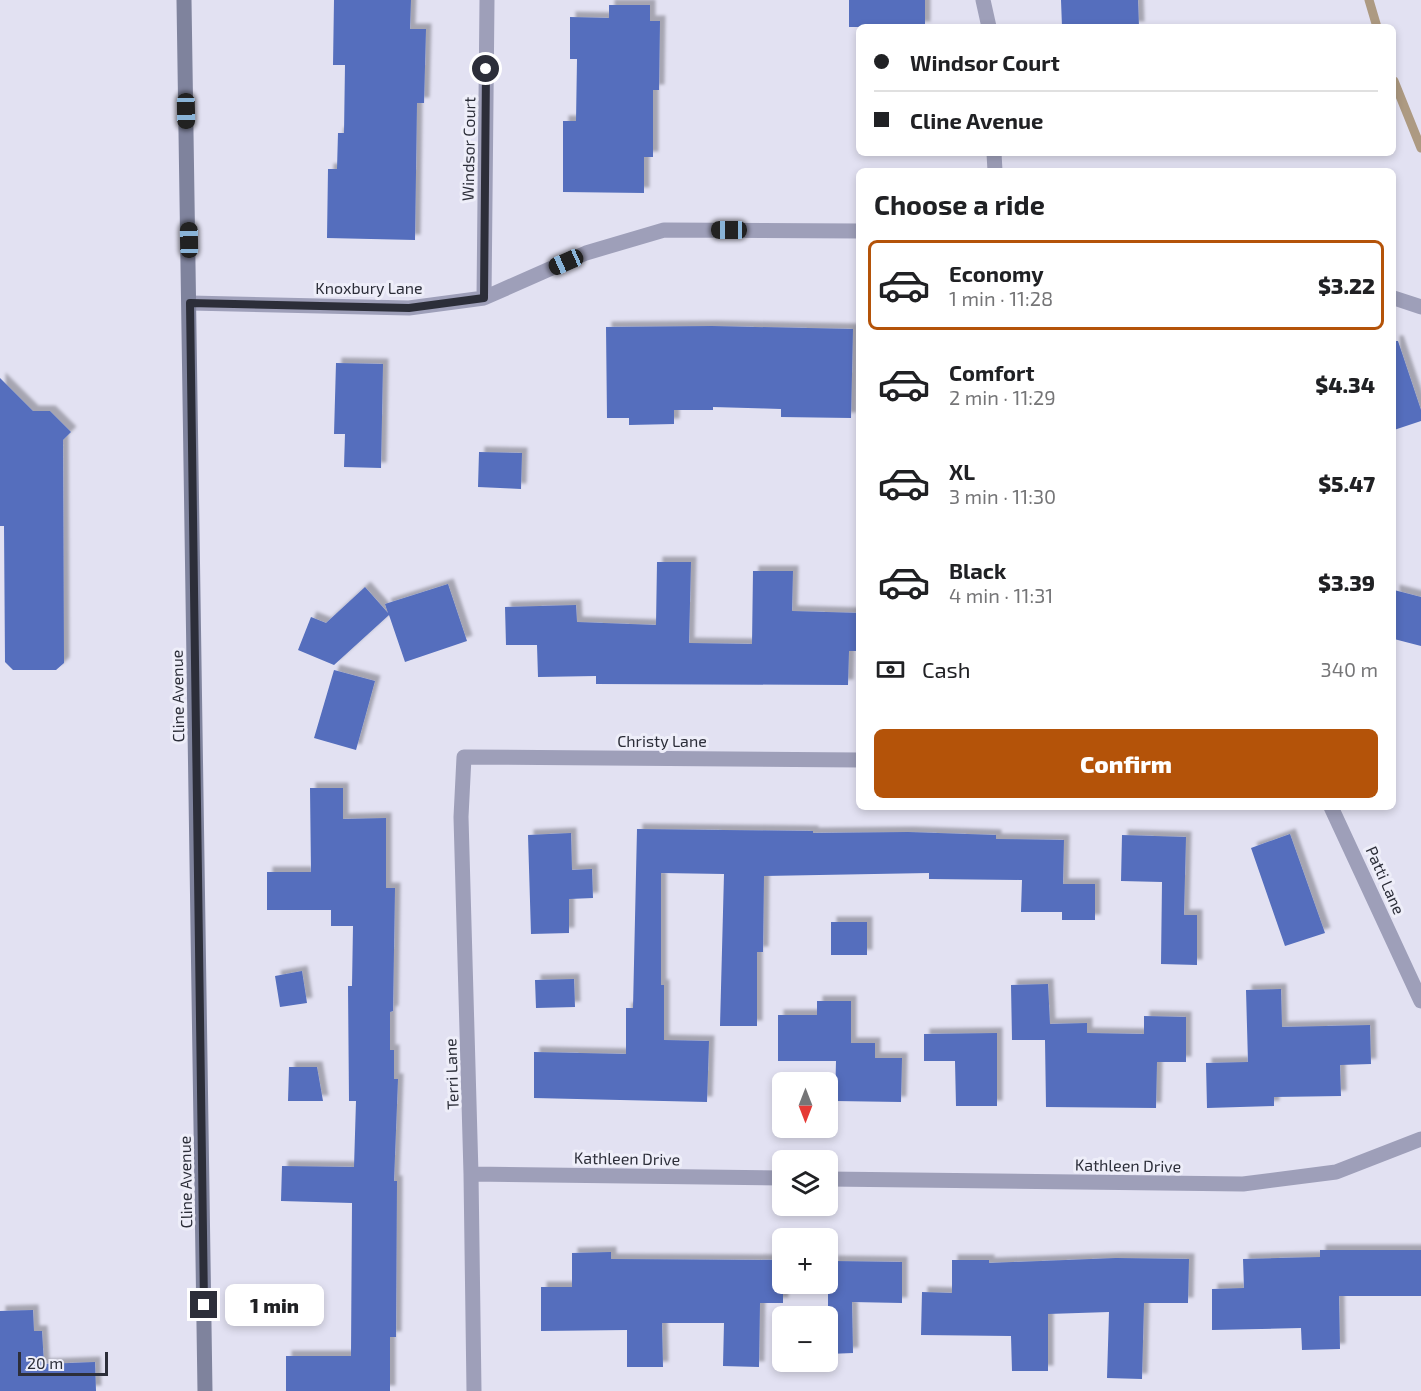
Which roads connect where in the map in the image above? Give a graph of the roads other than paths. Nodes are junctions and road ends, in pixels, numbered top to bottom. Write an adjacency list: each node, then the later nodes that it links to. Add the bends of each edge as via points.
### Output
1 (184, 0): 8 (street, Cline Avenue)
2 (487, 0): 6 (street, Windsor Court)
3 (983, 0): 4 (street)
4 (988, 24)
5 (856, 231): 6 (street, Knoxbury Lane, via 664,230 586,253)
6 (484, 298): 8 (street, Knoxbury Lane, via 409,308)
7 (1396, 299): 9 (street)
8 (190, 303): 18 (street, Cline Avenue)
9 (1421, 307)
10 (464, 757): 11 (street, Christy Lane); 15 (street, Terri Lane, via 461,817)
11 (856, 760)
12 (1332, 810): 13 (street, Patti Lane)
13 (1421, 1001)
14 (1421, 1139): 17 (street, Kathleen Drive, via 1336,1172 1243,1184)
15 (471, 1174): 16 (street, Kathleen Drive); 19 (street, Terri Lane)
16 (772, 1178)
17 (838, 1179)
18 (205, 1391)
19 (474, 1391)

